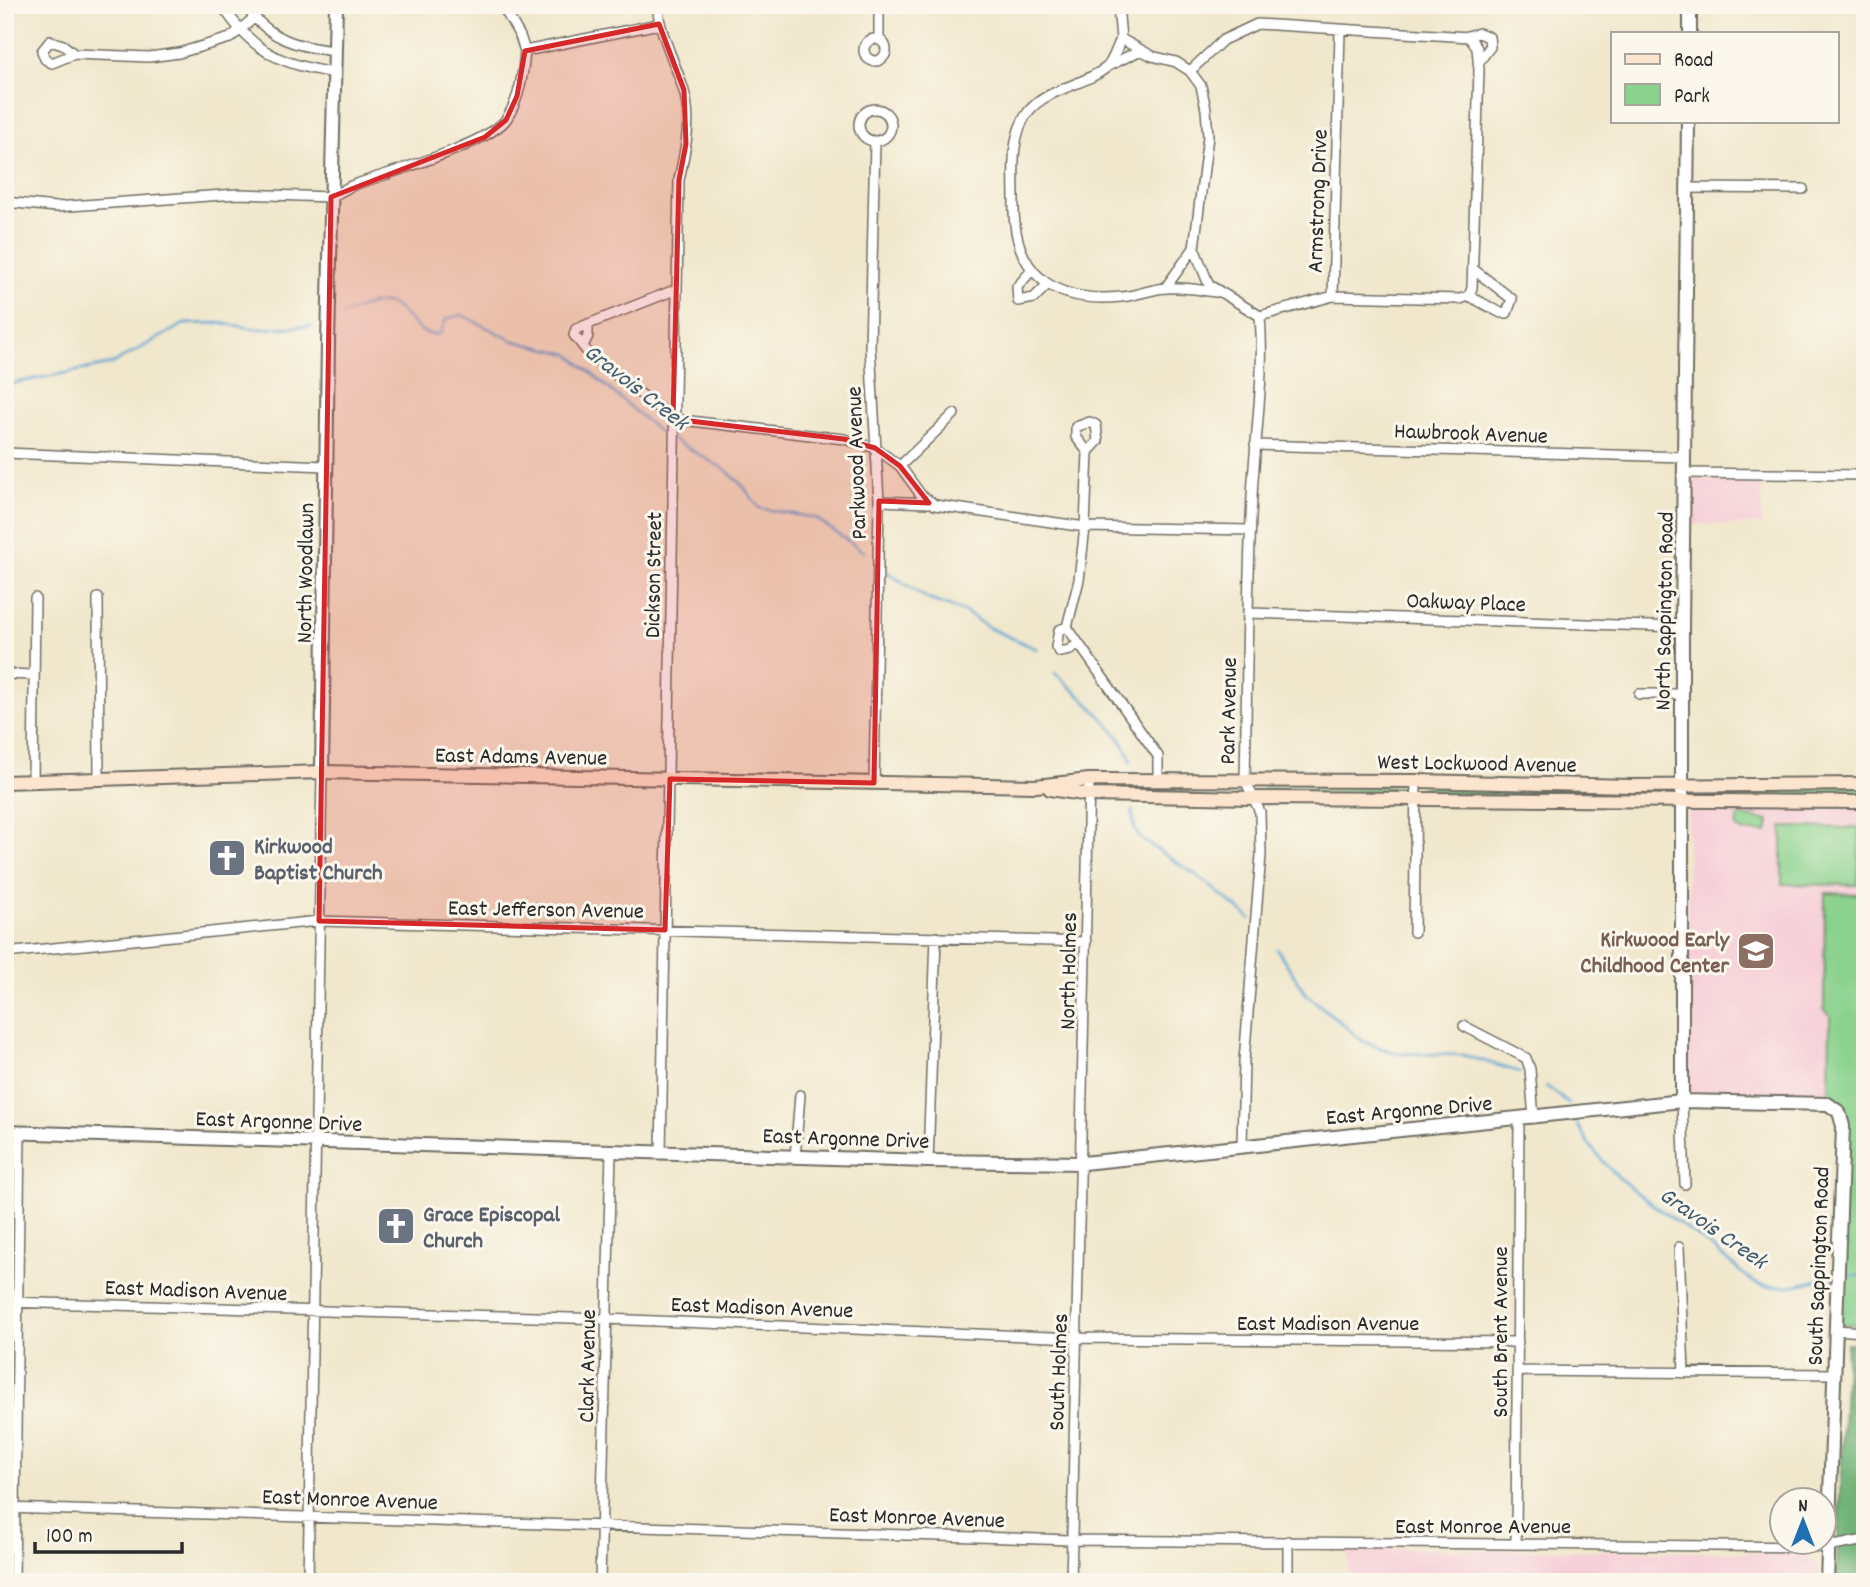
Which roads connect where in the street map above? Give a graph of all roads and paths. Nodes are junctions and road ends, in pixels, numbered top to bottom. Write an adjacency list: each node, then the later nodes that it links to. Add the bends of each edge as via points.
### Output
1 (222, 5): 11 (street)
2 (245, 5): 9 (street)
3 (337, 5): 18 (street, North Woodlawn)
4 (502, 5): 19 (street)
5 (657, 5): 10 (street, Dickson Street)
6 (878, 5): 14 (street)
7 (1118, 5): 15 (street)
8 (1690, 5): 13 (street)
9 (254, 18): 11 (street); 18 (street, via 291,44)
10 (659, 24): 19 (street); 36 (street, Dickson Street, via 684,90 688,114 679,180)
11 (240, 31): 20 (street, via 203,47 149,57); 24 (street, via 281,61)
12 (1340, 31): 16 (street); 23 (street, via 1257,24 1223,40); 38 (street, Armstrong Drive)
13 (1690, 32)
14 (879, 39)
15 (1121, 39): 17 (street); 22 (street)
16 (1470, 39): 21 (street); 21 (street, via 1479,33 1489,37 1490,47)
17 (1141, 50): 22 (street); 23 (street)
18 (335, 51): 24 (street, North Woodlawn)
19 (525, 51): 29 (street, via 517,96 506,120 485,137)
20 (74, 54)
21 (1478, 63): 32 (street)
22 (1108, 66): 33 (street, via 1039,102 1020,126 1013,221 1018,244)
23 (1190, 71): 31 (street, via 1201,86 1208,136)
24 (335, 73): 29 (street, North Woodlawn)
25 (1688, 122): 27 (street, North Sappington Road)
26 (874, 141): 44 (street, Parkwood Avenue, via 870,347)
27 (1687, 188): 28 (street); 47 (street, North Sappington Road)
28 (1803, 189)
29 (331, 197): 30 (street, via 237,194 56,207); 48 (street, North Woodlawn)
30 (5, 202)
31 (1194, 248): 35 (street); 37 (street)
32 (1473, 269): 39 (street); 39 (street, via 1510,296 1511,306 1501,313)
33 (1032, 270): 34 (street); 34 (street, via 1017,288 1018,300 1034,298)
34 (1047, 285): 35 (street, via 1091,298 1123,298)
35 (1166, 288): 37 (street)
36 (677, 289): 42 (street, Dickson Street); 42 (street, via 576,329 574,335)
37 (1216, 292): 40 (street)
38 (1333, 296): 39 (street); 40 (street, Armstrong Drive)
39 (1469, 296)
40 (1260, 316): 43 (street, Park Avenue, via 1264,361)
41 (954, 414): 49 (street)
42 (673, 419): 44 (street, via 844,439); 68 (street, Dickson Street)
43 (1255, 445): 47 (street, Hawbrook Avenue); 55 (street, Park Avenue)
44 (875, 448): 49 (street); 52 (street, Parkwood Avenue)
45 (1088, 452): 54 (street)
46 (5, 453): 48 (street)
47 (1685, 457): 50 (street, North Sappington Road)
48 (326, 466): 66 (street, North Woodlawn)
49 (900, 466): 53 (street)
50 (1685, 473): 51 (street); 60 (street, North Sappington Road)
51 (1865, 475)
52 (879, 501): 53 (street); 75 (street, Parkwood Avenue)
53 (929, 503): 54 (street)
54 (1085, 527): 55 (street); 59 (street)
55 (1250, 530): 58 (street, Park Avenue)
56 (35, 598): 63 (street)
57 (98, 598): 67 (street)
58 (1249, 614): 60 (street, Oakway Place); 71 (street, Park Avenue)
59 (1067, 627): 61 (street); 61 (street, via 1059,630 1056,648 1070,650)
60 (1682, 627): 65 (street, North Sappington Road)
61 (1078, 643): 70 (street, via 1158,756)
62 (5, 674): 63 (street)
63 (34, 675): 74 (street)
64 (1639, 694): 65 (street)
65 (1683, 694): 77 (street, North Sappington Road)
66 (322, 772): 67 (main road, East Adams Avenue); 68 (main road, East Adams Avenue); 84 (street, North Woodlawn)
67 (99, 779): 74 (main road, East Adams Avenue)
68 (670, 779): 75 (main road, East Adams Avenue); 85 (street, Dickson Street)
69 (1089, 780): 70 (main road, West Lockwood Avenue); 78 (main road, East Adams Avenue); 79 (street, North Holmes)
70 (1158, 780): 71 (main road, West Lockwood Avenue)
71 (1245, 780): 72 (main road, West Lockwood Avenue); 80 (street, Park Avenue)
72 (1416, 781): 77 (main road, West Lockwood Avenue); 82 (street)
73 (5, 782): 74 (main road, East Adams Avenue)
74 (33, 783)
75 (874, 783): 78 (main road, East Adams Avenue)
76 (1865, 784): 77 (main road, West Lockwood Avenue)
77 (1682, 785): 81 (street, North Sappington Road)
78 (1036, 786): 79 (main road, East Adams Avenue)
79 (1089, 795): 80 (main road, West Lockwood Avenue); 88 (street, North Holmes)
80 (1253, 798): 82 (main road, West Lockwood Avenue); 98 (street, Park Avenue, via 1260,812 1261,866 1245,1047)
81 (1682, 800): 82 (main road, West Lockwood Avenue); 83 (main road, West Lockwood Avenue); 92 (street, North Sappington Road)
82 (1416, 801): 86 (street)
83 (1865, 803)
84 (319, 921): 85 (street, East Jefferson Avenue); 89 (street, East Jefferson Avenue); 97 (street, North Woodlawn)
85 (665, 930): 87 (street, East Jefferson Avenue); 100 (street, Dickson Street)
86 (1414, 932)
87 (936, 937): 88 (street, East Jefferson Avenue); 102 (street)
88 (1086, 942): 103 (street, North Holmes)
89 (5, 953)
90 (1464, 1026): 93 (street, via 1526,1058)
91 (800, 1095): 101 (street)
92 (1682, 1101): 93 (street, East Argonne Drive); 104 (street); 110 (street, South Sappington Road, via 1822,1103 1839,1112 1843,1126)
93 (1534, 1118): 94 (street, East Argonne Drive)
94 (1518, 1120): 98 (street, East Argonne Drive); 113 (street, South Brent Avenue)
95 (5, 1132): 96 (street, East Argonne Drive)
96 (20, 1133): 97 (street, East Argonne Drive); 107 (street)
97 (315, 1142): 99 (street, East Argonne Drive); 108 (street, North Woodlawn)
98 (1242, 1145): 103 (street, East Argonne Drive)
99 (611, 1151): 100 (street, East Argonne Drive); 109 (street, Clark Avenue)
100 (661, 1152): 101 (street, East Argonne Drive)
101 (795, 1157): 102 (street, East Argonne Drive)
102 (928, 1161): 103 (street, East Argonne Drive)
103 (1083, 1163): 112 (street, South Holmes)
104 (1685, 1184)
105 (1679, 1247): 115 (street)
106 (5, 1302): 107 (street, East Madison Avenue)
107 (18, 1303): 108 (street, East Madison Avenue); 118 (street)
108 (314, 1312): 109 (street, East Madison Avenue); 119 (street, North Woodlawn)
109 (606, 1319): 112 (street, East Madison Avenue); 120 (street, Clark Avenue)
110 (1835, 1330): 111 (street); 116 (street, South Sappington Road)
111 (1865, 1332)
112 (1077, 1338): 113 (street, East Madison Avenue); 121 (street, South Holmes)
113 (1518, 1342): 114 (street, South Brent Avenue)
114 (1518, 1371): 115 (street); 124 (street, South Brent Avenue)
115 (1684, 1373): 116 (street)
116 (1834, 1374): 117 (street, South Sappington Road)
117 (1830, 1486)
118 (10, 1508): 119 (street, East Monroe Avenue); 128 (street)
119 (308, 1516): 120 (street, East Monroe Avenue); 129 (street, North Woodlawn)
120 (601, 1525): 121 (street, East Monroe Avenue); 130 (street, Clark Avenue)
121 (1072, 1540): 123 (street, East Monroe Avenue); 131 (street, South Holmes)
122 (1865, 1540): 125 (street, East Monroe Avenue)
123 (1288, 1541): 124 (street, East Monroe Avenue); 132 (street)
124 (1516, 1544): 126 (street, East Monroe Avenue)
125 (1839, 1545)
126 (1769, 1546)
127 (1828, 1556): 133 (street, South Sappington Road)
128 (14, 1582)
129 (308, 1582)
130 (600, 1582)
131 (1072, 1582)
132 (1288, 1582)
133 (1827, 1582)

